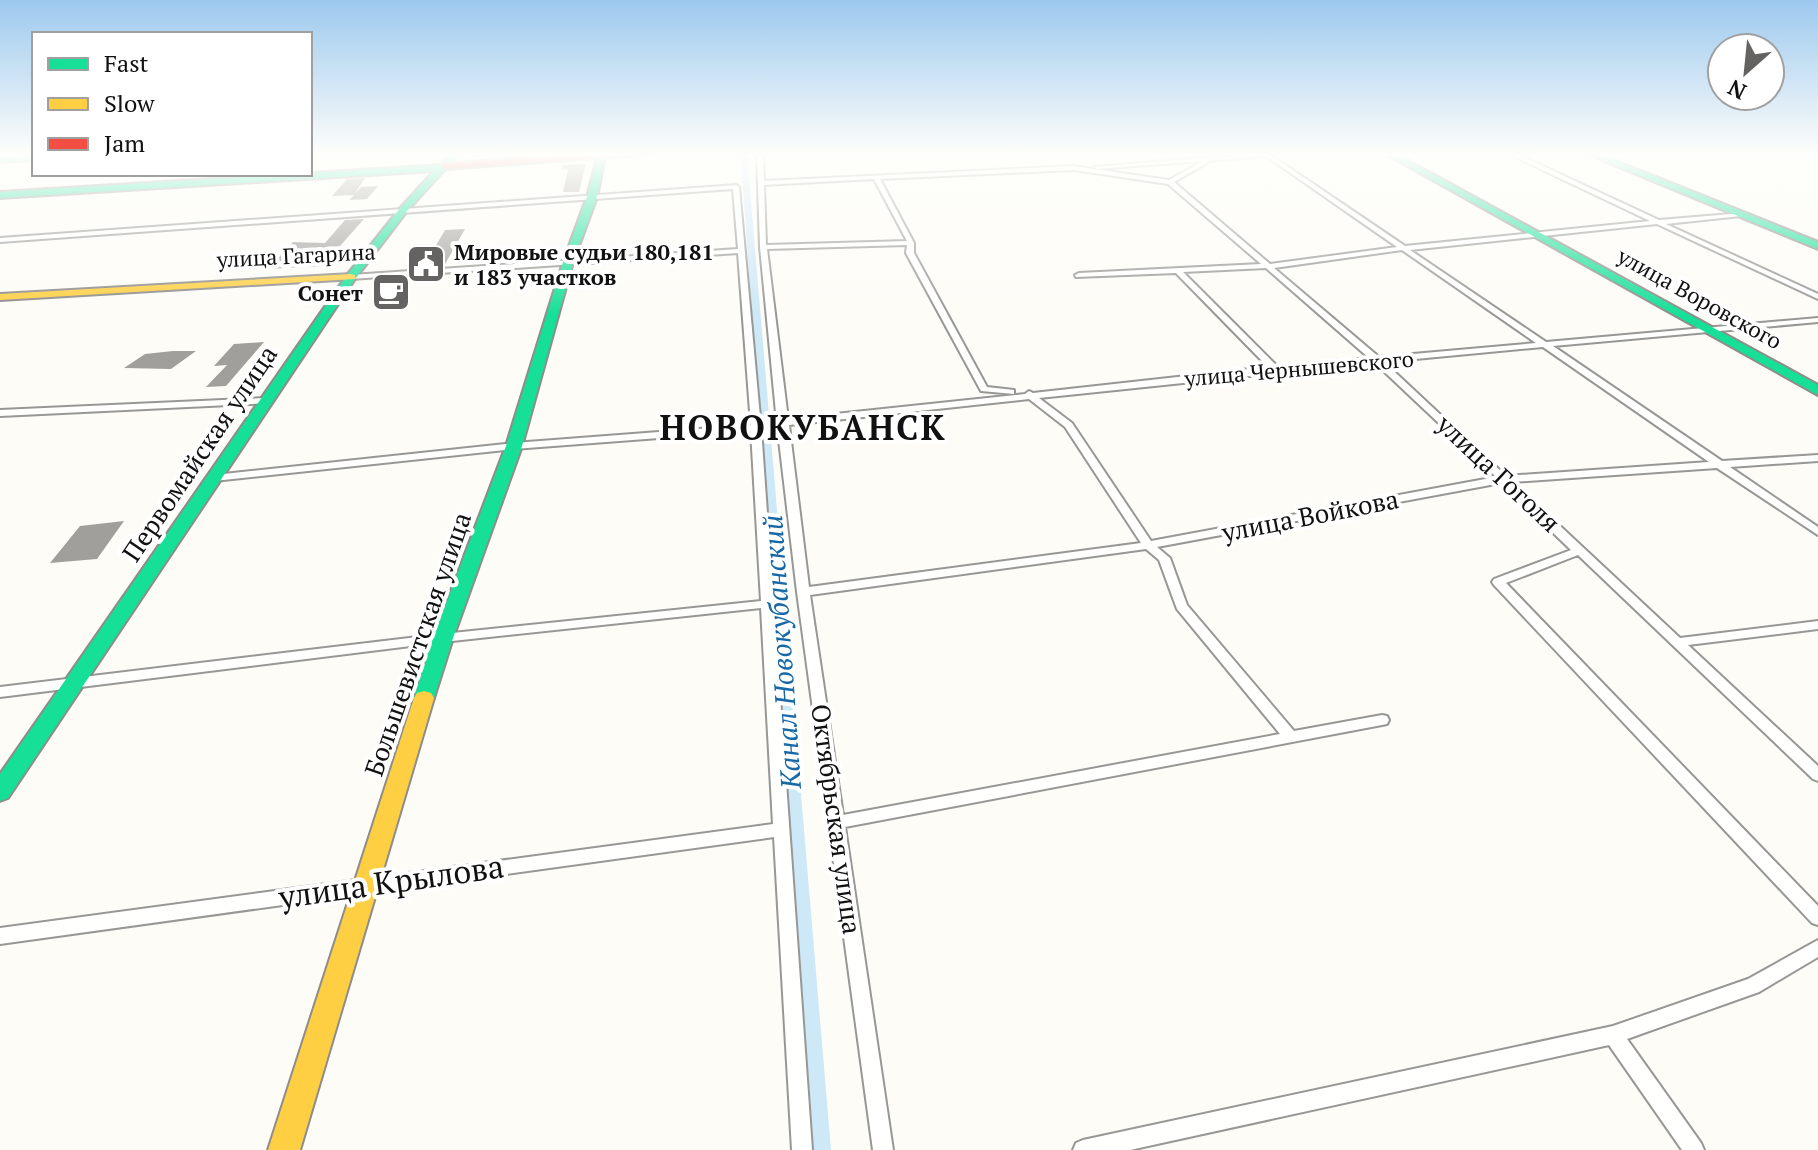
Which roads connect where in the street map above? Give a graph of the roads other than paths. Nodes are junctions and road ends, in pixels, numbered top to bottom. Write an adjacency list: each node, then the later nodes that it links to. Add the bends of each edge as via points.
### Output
1 (425, 208): 11 (street)
2 (588, 208): 21 (main road, Большевистская улица)
3 (737, 208): 20 (street, Октябрьская улица)
4 (761, 208): 18 (street, Октябрьская улица)
5 (892, 208): 16 (street)
6 (1201, 208): 22 (street, улица Гоголя)
7 (1345, 208): 19 (street)
8 (1490, 208): 14 (main road, улица Воровского)
9 (1626, 208): 13 (street)
10 (1725, 208): 12 (main road)
11 (404, 209): 15 (street); 25 (main road, Первомайская улица)
12 (1741, 214): 13 (street); 17 (main road)
13 (1656, 222): 14 (street); 27 (street)
14 (1539, 234): 19 (street); 29 (main road, улица Воровского)
15 (0, 240)
16 (911, 243): 18 (street); 34 (street, via 910,253 984,389)
17 (1818, 246)
18 (763, 247): 37 (street, Октябрьская улица)
19 (1405, 248): 22 (street); 30 (street)
20 (739, 251): 21 (street, улица Гагарина); 38 (street, Октябрьская улица)
21 (568, 262): 25 (street, улица Гагарина); 39 (main road, Большевистская улица)
22 (1270, 266): 23 (street); 31 (street, улица Гоголя)
23 (1179, 272): 24 (street); 32 (street)
24 (1079, 275)
25 (351, 277): 26 (main road, улица Гагарина); 35 (main road, Первомайская улица)
26 (0, 297)
27 (1818, 297)
28 (1818, 320): 29 (street, улица Чернышевского)
29 (1710, 332): 30 (street, улица Чернышевского); 33 (main road, улица Воровского)
30 (1548, 347): 31 (street, улица Чернышевского); 41 (street)
31 (1376, 359): 32 (street, улица Чернышевского); 43 (street, улица Гоголя)
32 (1275, 369): 34 (street, улица Чернышевского)
33 (1818, 391)
34 (1034, 394): 37 (street, улица Чернышевского); 45 (street, via 1069,425)
35 (266, 401): 36 (street); 42 (main road, Первомайская улица)
36 (0, 413)
37 (783, 423): 47 (street, Октябрьская улица)
38 (756, 428): 39 (street); 48 (street, Октябрьская улица)
39 (514, 446): 42 (street); 50 (main road, Большевистская улица)
40 (1818, 458): 41 (street, улица Войкова)
41 (1717, 466): 43 (street, улица Войкова); 44 (street)
42 (214, 478): 52 (main road, Первомайская улица)
43 (1504, 479): 45 (street, улица Войкова); 46 (street, улица Гоголя)
44 (1818, 532)
45 (1148, 545): 47 (street, улица Войкова); 55 (street, via 1164,558 1181,606)
46 (1581, 550): 51 (street, улица Гоголя); 61 (street, via 1498,582)
47 (803, 592): 58 (street, Октябрьская улица)
48 (767, 604): 50 (street); 59 (street, Октябрьская улица)
49 (1818, 625): 51 (street)
50 (443, 638): 52 (street); 60 (main road, Большевистская улица)
51 (1679, 642): 56 (street, улица Гоголя)
52 (71, 684): 53 (street); 57 (main road, Первомайская улица)
53 (0, 692)
54 (1382, 720): 55 (street)
55 (1290, 736): 58 (street)
56 (1818, 775)
57 (0, 792)
58 (838, 822): 67 (street, Октябрьская улица)
59 (783, 829): 60 (street, улица Крылова); 66 (street, Октябрьская улица)
60 (364, 884): 62 (street, улица Крылова); 65 (main road, Большевистская улица)
61 (1818, 918)
62 (0, 936)
63 (1818, 948): 64 (street, via 1753,986)
64 (1613, 1035): 68 (street); 69 (street)
65 (284, 1150)
66 (802, 1150)
67 (883, 1150)
68 (1083, 1150)
69 (1694, 1150)

